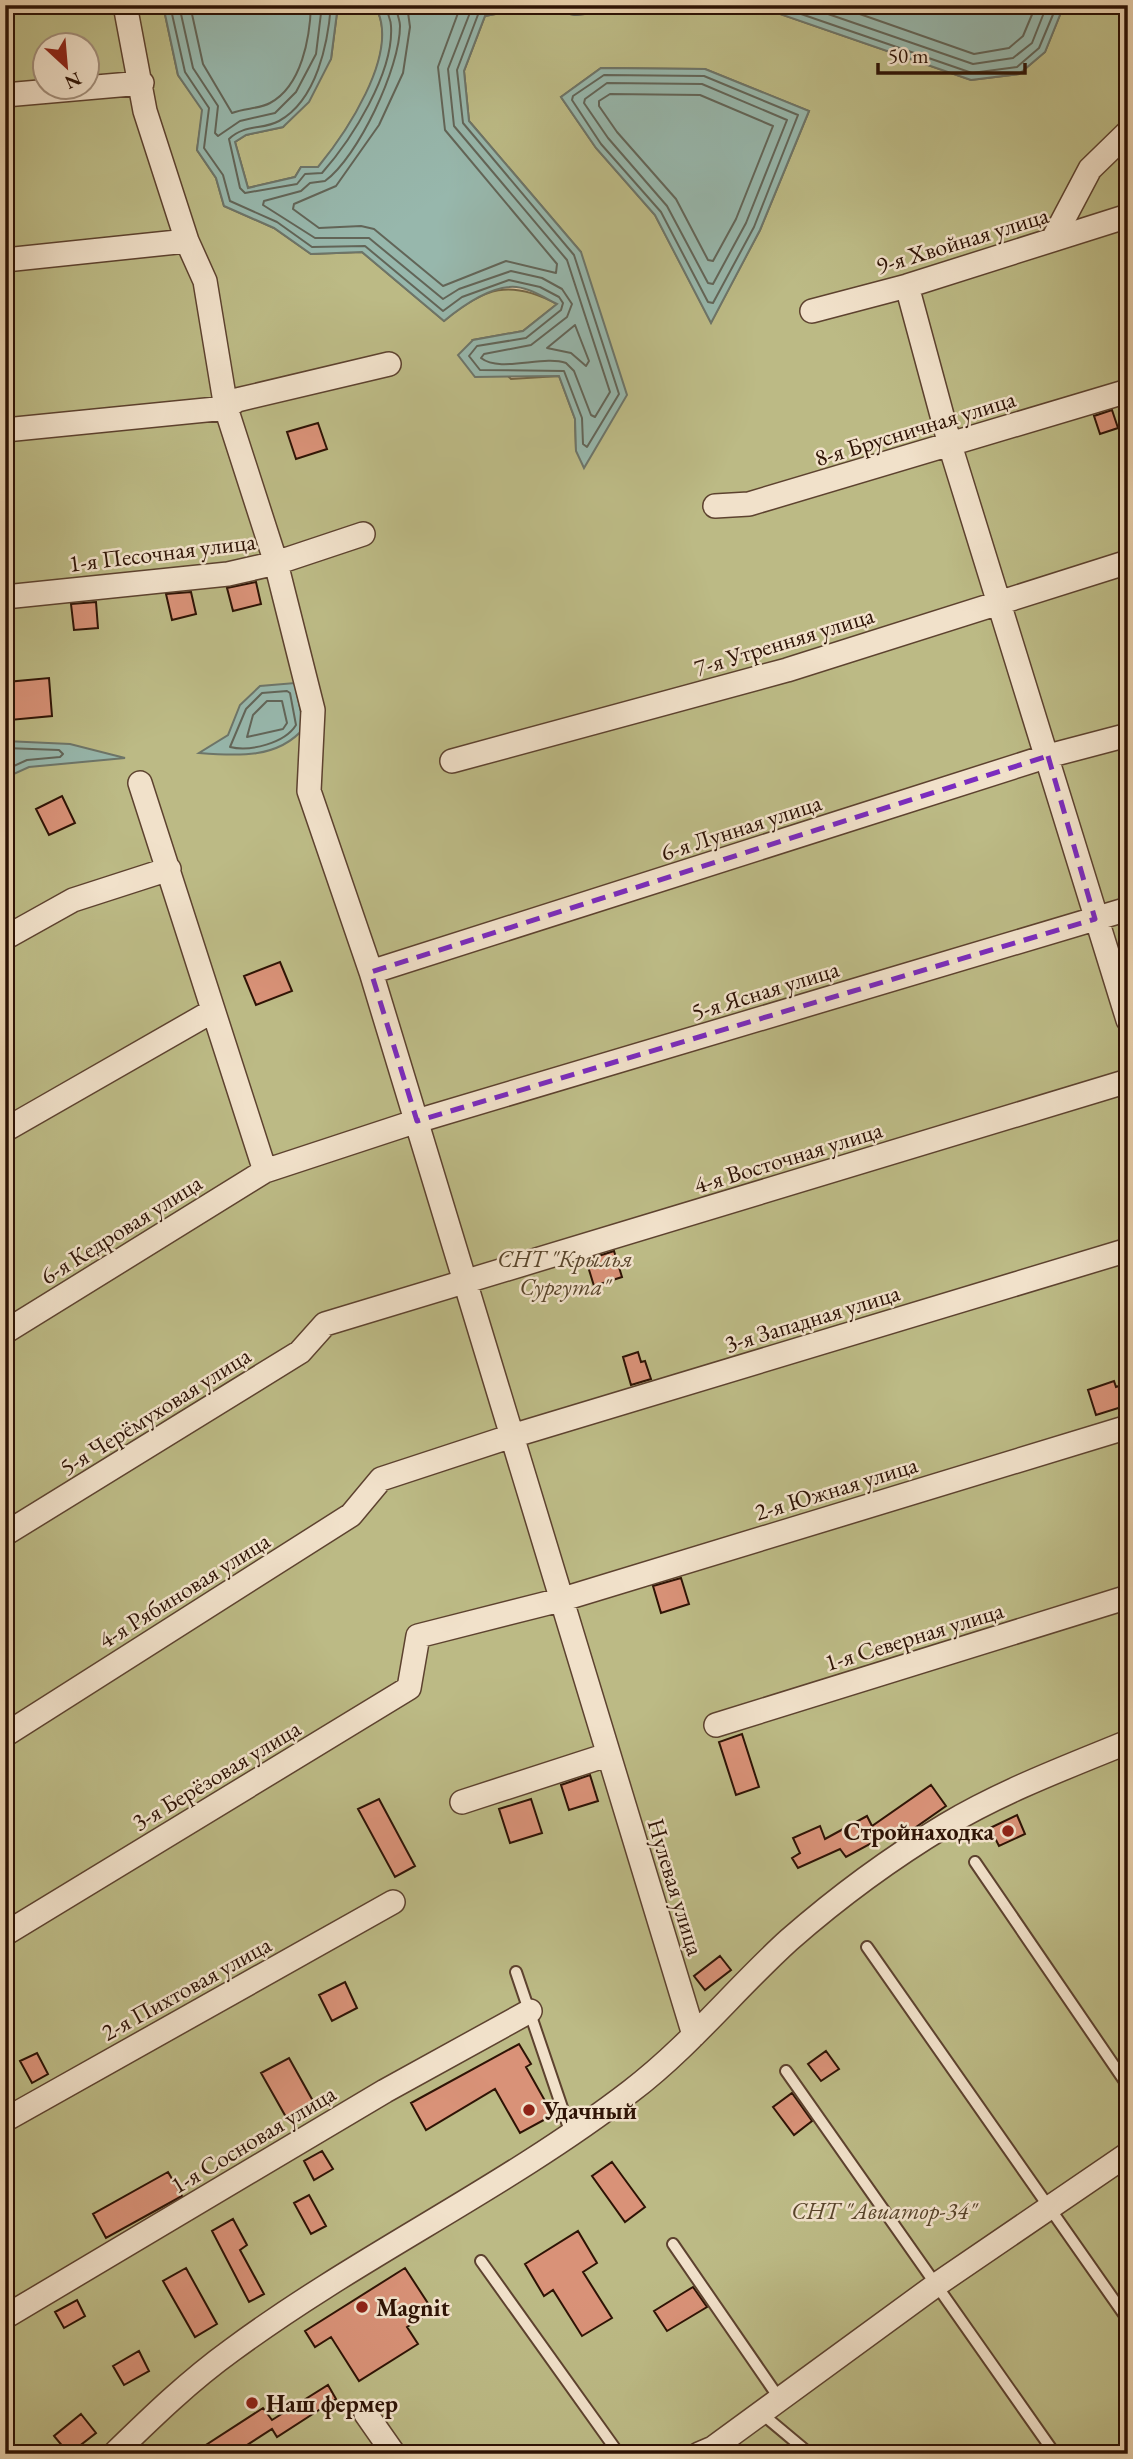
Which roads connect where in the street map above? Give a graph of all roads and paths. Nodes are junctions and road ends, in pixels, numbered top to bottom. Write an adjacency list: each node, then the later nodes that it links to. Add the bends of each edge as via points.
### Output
1 (125, 5): 2 (street, Нулевая улица)
2 (142, 83): 3 (street); 7 (street, Нулевая улица, via 145,111)
3 (5, 95)
4 (1128, 132): 6 (street, via 1090,169)
5 (1128, 216): 6 (street, 9-я Хвойная улица)
6 (1053, 239): 9 (street, 9-я Хвойная улица)
7 (187, 241): 8 (street); 13 (street, Нулевая улица, via 205,281)
8 (5, 260)
9 (907, 286): 10 (street, 9-я Хвойная улица); 15 (street)
10 (812, 311)
11 (389, 364): 13 (street, via 237,400)
12 (1128, 391): 15 (street, 8-я Брусничная улица)
13 (226, 408): 14 (street); 19 (street, Нулевая улица)
14 (5, 430)
15 (950, 445): 16 (street, 8-я Брусничная улица, via 748,504); 21 (street)
16 (715, 506)
17 (363, 534): 19 (street, 1-я Песочная улица)
18 (1128, 562): 21 (street, 7-я Утренняя улица)
19 (276, 563): 20 (street, 1-я Песочная улица, via 228,574); 30 (street, Нулевая улица, via 313,710 309,791)
20 (5, 597)
21 (999, 602): 23 (street); 24 (street, 7-я Утренняя улица, via 787,670)
22 (1128, 735): 23 (street, 6-я Лунная улица)
23 (1048, 756): 28 (street); 30 (street, 6-я Лунная улица)
24 (452, 761)
25 (139, 783): 26 (street)
26 (169, 869): 29 (street, via 73,900); 31 (street)
27 (1128, 909): 28 (street, 5-я Ясная улица)
28 (1095, 919): 32 (street); 34 (street, 5-я Ясная улица)
29 (5, 938)
30 (371, 972): 34 (street, Нулевая улица)
31 (211, 1012): 35 (street); 36 (street)
32 (1128, 1020)
33 (1128, 1081): 38 (street, 4-я Восточная улица)
34 (417, 1121): 36 (street, 5-я Ясная улица); 38 (street, Нулевая улица)
35 (5, 1130)
36 (265, 1171): 40 (street, 6-я Кедровая улица)
37 (1128, 1250): 42 (street, 3-я Западная улица)
38 (464, 1283): 39 (street, 4-я Восточная улица); 42 (street, Нулевая улица)
39 (325, 1324): 44 (street, 5-я Черёмуховая улица, via 300,1352)
40 (5, 1332)
41 (1128, 1427): 46 (street, 2-я Южная улица)
42 (512, 1436): 43 (street, 3-я Западная улица); 46 (street, Нулевая улица)
43 (382, 1479): 49 (street, 4-я Рябиновая улица, via 351,1515)
44 (5, 1534)
45 (1128, 1597): 48 (street, 1-я Северная улица)
46 (560, 1600): 47 (street, 2-я Южная улица); 51 (street, Нулевая улица)
47 (418, 1636): 55 (street, 3-я Берёзовая улица, via 409,1688)
48 (716, 1725)
49 (5, 1735)
50 (1128, 1742): 59 (street, via 1006,1794 887,1864 789,1941)
51 (607, 1755): 52 (street); 59 (street, Нулевая улица)
52 (462, 1801)
53 (975, 1862): 61 (lane)
54 (393, 1902): 62 (street, 2-я Пихтовая улица)
55 (5, 1934)
56 (867, 1947): 65 (lane)
57 (516, 1972): 58 (lane)
58 (530, 2011): 63 (lane); 69 (street, 1-я Сосновая улица, via 385,2091)
59 (694, 2035): 63 (street, via 633,2090)
60 (786, 2071): 68 (lane)
61 (1128, 2085)
62 (5, 2120)
63 (571, 2134): 74 (street, via 230,2351)
64 (1128, 2154): 65 (street)
65 (1048, 2208): 68 (street); 70 (lane)
66 (673, 2244): 71 (lane)
67 (481, 2260): 76 (lane)
68 (936, 2286): 71 (street); 79 (lane)
69 (5, 2317)
70 (1128, 2320)
71 (779, 2398): 72 (street)
72 (760, 2412): 77 (street); 78 (lane)
73 (366, 2414): 75 (street)
74 (114, 2454)
75 (394, 2454)
76 (619, 2454)
77 (699, 2454)
78 (810, 2454)
79 (1055, 2454)

